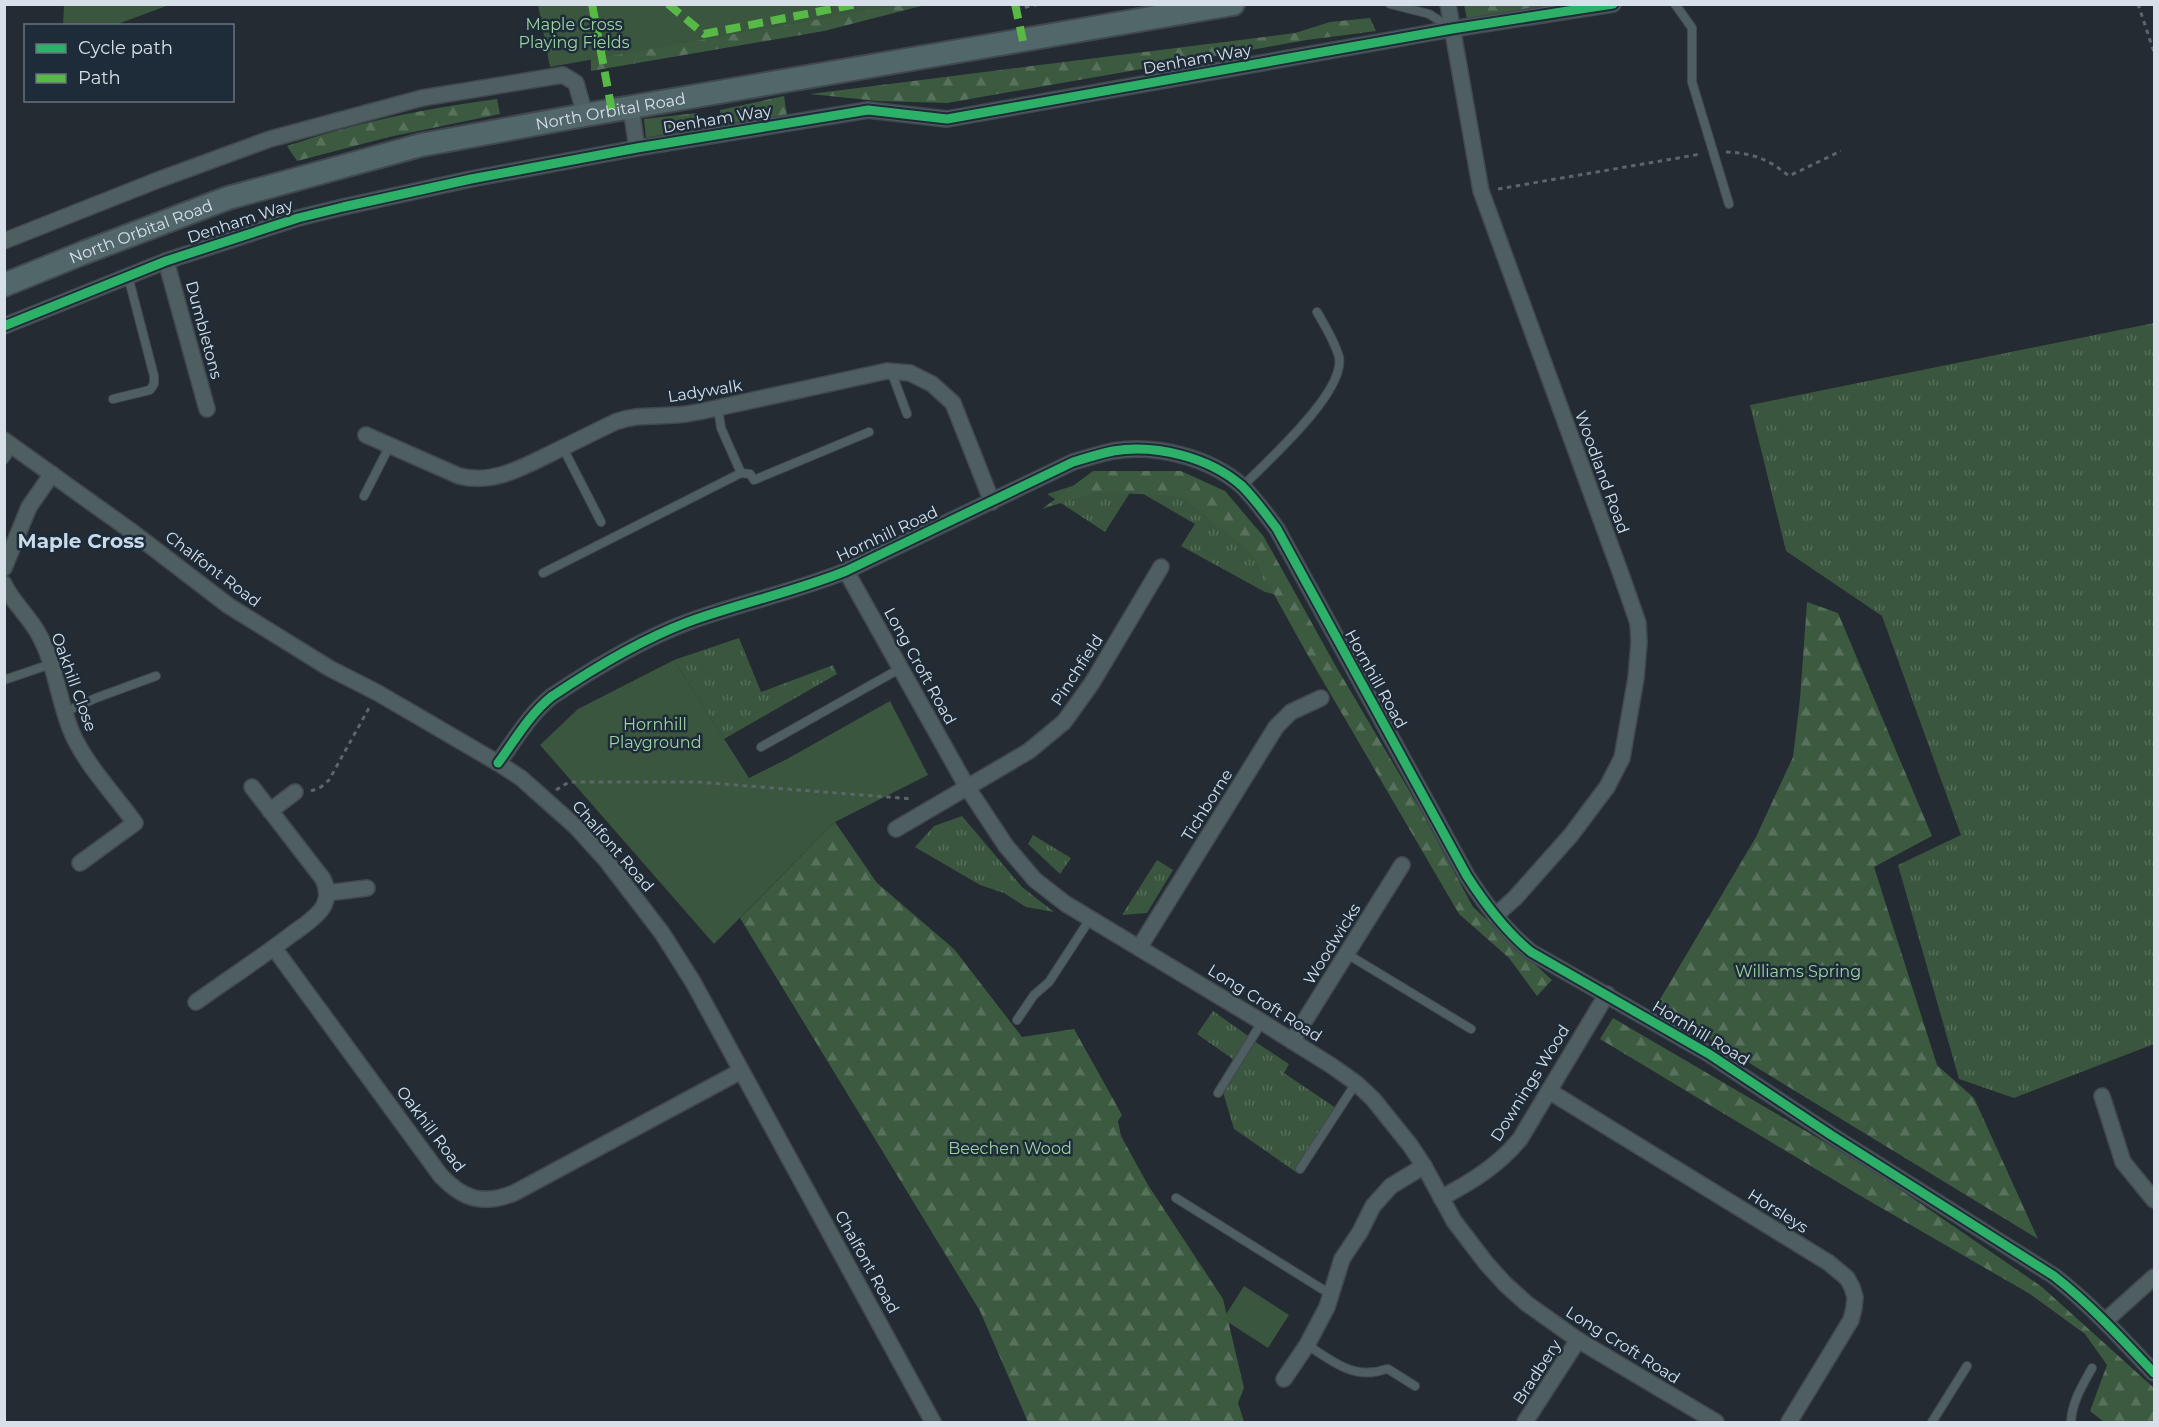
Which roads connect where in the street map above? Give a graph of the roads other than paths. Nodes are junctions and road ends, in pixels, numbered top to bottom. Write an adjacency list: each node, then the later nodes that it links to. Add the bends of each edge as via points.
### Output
1 (1233, 4): 6 (main road, North Orbital Road)
2 (1390, 4): 7 (lane, via 1428,14)
3 (1448, 4): 7 (street, Woodland Road)
4 (1614, 4): 7 (street, Denham Way)
5 (1674, 4): 11 (lane, via 1692,28 1692,82)
6 (1146, 12): 8 (main road, North Orbital Road)
7 (1452, 28): 10 (street, Denham Way, via 947,119 868,110); 57 (street, Woodland Road, via 1481,191 1622,577 1638,623 1639,642 1626,744 1617,771 1571,835)
8 (631, 108): 9 (main road, North Orbital Road); 10 (street)
9 (585, 115): 12 (street, via 576,83 563,75 422,98 270,139); 15 (main road, North Orbital Road, via 421,145 288,180 228,198)
10 (637, 148): 13 (street, Denham Way, via 343,207)
11 (1729, 204)
12 (4, 241)
13 (166, 261): 14 (street, Denham Way); 21 (street, Dumbletons)
14 (128, 276): 17 (street, Denham Way); 19 (lane, via 154,384 150,390)
15 (4, 285)
16 (1317, 312): 31 (lane, via 1339,358 1335,380 1321,404)
17 (4, 326)
18 (891, 371): 20 (street, Ladywalk); 22 (lane); 33 (street, Ladywalk, via 910,373 953,403)
19 (113, 399)
20 (718, 408): 27 (street, Ladywalk, via 627,417); 29 (lane, via 721,428)
21 (207, 409)
22 (907, 414)
23 (868, 432): 29 (lane, via 753,480 750,474)
24 (366, 435): 26 (street, Ladywalk)
25 (9, 443): 28 (lane); 30 (street, Chalfont Road)
26 (390, 445): 27 (street, Ladywalk, via 468,479 514,472); 32 (lane)
27 (563, 448): 34 (lane)
28 (4, 460)
29 (741, 473): 38 (lane)
30 (52, 474): 36 (street, via 29,507); 47 (street, Chalfont Road, via 229,606 329,668)
31 (1242, 486): 33 (street, Hornhill Road, via 1208,465 1171,452 1125,450 1073,462); 57 (street, Hornhill Road, via 1276,529 1467,876)
32 (364, 495)
33 (992, 502): 37 (street, Hornhill Road)
34 (601, 522)
35 (1161, 567): 49 (street, Pinchfield, via 1064,722 1029,751)
36 (4, 568)
37 (846, 571): 41 (street, Long Croft Road); 47 (street, Hornhill Road, via 687,622 632,648 541,706)
38 (543, 573)
39 (4, 584): 40 (street, Oakhill Close, via 38,632)
40 (51, 664): 43 (lane); 45 (street, Oakhill Close)
41 (901, 668): 46 (lane); 49 (street, Long Croft Road)
42 (156, 676): 45 (lane)
43 (4, 680)
44 (1322, 698): 60 (street, Tichborne, via 1291,712 1276,727)
45 (64, 712): 53 (street, Oakhill Close, via 79,747 135,823)
46 (761, 747)
47 (498, 762): 68 (street, Chalfont Road, via 539,792 606,860 679,958)
48 (252, 787): 51 (street)
49 (967, 787): 52 (street, Pinchfield); 58 (street, Long Croft Road, via 1022,865 1050,892)
50 (296, 792): 51 (street)
51 (270, 811): 56 (street, via 323,879)
52 (896, 829)
53 (80, 863)
54 (1402, 865): 61 (street, Woodwicks)
55 (367, 888): 56 (street)
56 (327, 893): 59 (street, via 313,918)
57 (1495, 916): 62 (street, Hornhill Road, via 1531,952)
58 (1090, 919): 60 (street, Long Croft Road); 64 (lane, via 1049,982 1034,995)
59 (274, 948): 63 (street); 68 (street, Oakhill Road, via 441,1176 460,1192 480,1199 514,1193)
60 (1140, 948): 65 (street, Long Croft Road)
61 (1347, 954): 66 (lane); 67 (street, Woodwicks)
62 (1607, 994): 70 (street, Downings Wood); 80 (street, Hornhill Road, via 1709,1054 2054,1276)
63 (196, 1002)
64 (1017, 1020)
65 (1262, 1022): 67 (street, Long Croft Road); 71 (lane)
66 (1471, 1029)
67 (1292, 1041): 69 (street, Long Croft Road)
68 (741, 1071): 88 (street, Chalfont Road)
69 (1356, 1083): 73 (street, Long Croft Road, via 1392,1122); 74 (lane)
70 (1548, 1091): 76 (street, Downings Wood, via 1508,1154 1474,1180); 91 (street, Horsleys, via 1829,1263 1847,1278 1855,1297 1851,1320)
71 (1218, 1093)
72 (2102, 1096): 77 (street, via 2123,1162)
73 (1424, 1166): 76 (street, Long Croft Road); 79 (street, via 1390,1186 1373,1206 1342,1259)
74 (1300, 1168)
75 (1176, 1198): 79 (lane)
76 (1441, 1198): 81 (street, Long Croft Road, via 1469,1242 1505,1284)
77 (2154, 1200)
78 (2154, 1277): 80 (street)
79 (1330, 1294): 82 (street)
80 (2105, 1321): 85 (street, Hornhill Road)
81 (1578, 1340): 89 (street, Bradbery); 90 (street, Long Croft Road)
82 (1307, 1345): 86 (street); 87 (lane, via 1346,1369 1388,1369)
83 (1967, 1366): 92 (lane)
84 (2092, 1368): 93 (lane, via 2071,1410)
85 (2154, 1372)
86 (1284, 1379)
87 (1415, 1386)
88 (933, 1422)
89 (1525, 1422)
90 (1716, 1422)
91 (1789, 1422)
92 (1932, 1422)
93 (2071, 1422)

